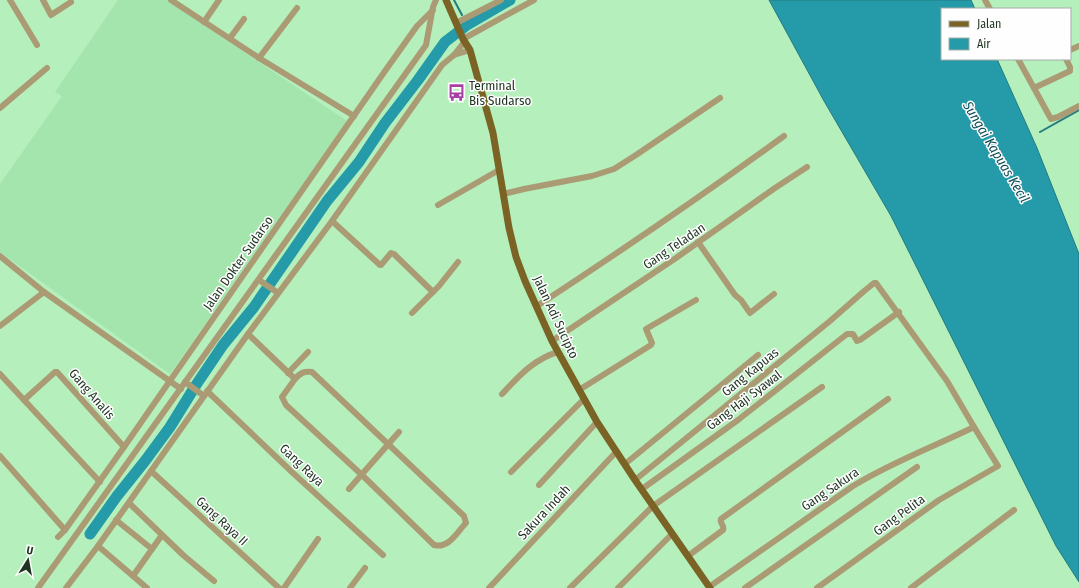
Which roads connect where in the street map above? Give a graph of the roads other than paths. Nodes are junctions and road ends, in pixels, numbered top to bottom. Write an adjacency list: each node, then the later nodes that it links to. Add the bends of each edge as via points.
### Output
1 (10, 0): 18 (street)
2 (43, 0): 10 (street, via 51,15)
3 (171, 0): 14 (street)
4 (219, 0): 14 (street)
5 (436, 0): 12 (street)
6 (446, 0): 15 (main road, Jalan Adi Sucipto)
7 (501, 0): 15 (street)
8 (534, 0): 9 (street)
9 (525, 2): 17 (street)
10 (72, 3)
11 (297, 8): 21 (street)
12 (433, 10): 29 (street, Jalan Dokter Sudarso, via 413,31); 39 (street, via 426,46)
13 (244, 19): 16 (street)
14 (204, 22): 16 (street)
15 (457, 24): 17 (main road, Jalan Adi Sucipto)
16 (230, 38): 21 (street)
17 (464, 40): 19 (main road, Jalan Adi Sucipto); 20 (street)
18 (37, 45)
19 (470, 50): 20 (street); 32 (main road, Jalan Adi Sucipto, via 493,133)
20 (454, 55): 35 (street, via 438,70)
21 (259, 58): 29 (street)
22 (1019, 60): 25 (street)
23 (1066, 60): 25 (street, via 1070,71)
24 (47, 68): 28 (street)
25 (1034, 88): 27 (street, via 1051,119)
26 (720, 98): 33 (street, via 614,169)
27 (1079, 106)
28 (0, 108)
29 (354, 116): 53 (street, Jalan Dokter Sudarso)
30 (784, 136): 45 (street, via 677,213)
31 (807, 167): 36 (street, Gang Teladan)
32 (499, 170): 33 (main road, Jalan Adi Sucipto); 34 (street)
33 (503, 194): 45 (main road, Jalan Adi Sucipto, via 516,257)
34 (438, 205)
35 (332, 220): 41 (street, via 380,265 391,253 394,254); 42 (street)
36 (698, 242): 43 (street, via 734,295 750,313); 50 (street, Gang Teladan)
37 (0, 256): 40 (street)
38 (458, 262): 41 (street)
39 (259, 280): 42 (street); 55 (street)
40 (44, 292): 48 (street); 59 (street)
41 (433, 292): 47 (street)
42 (278, 293): 49 (street)
43 (774, 294)
44 (696, 300): 63 (street, via 646,329 651,345)
45 (537, 306): 50 (main road, Jalan Adi Sucipto)
46 (898, 312): 74 (street, via 947,381); 85 (street, Gang Kapuas, via 874,283); 89 (street, Gang Haji Syawal, via 860,340 853,334 848,334 738,420)
47 (412, 313)
48 (0, 326)
49 (248, 334): 56 (street); 64 (street)
50 (552, 341): 52 (main road, Jalan Adi Sucipto)
51 (308, 352): 56 (street)
52 (558, 352): 63 (main road, Jalan Adi Sucipto); 65 (street, via 546,355 533,364)
53 (190, 353): 55 (street); 59 (street, Jalan Dokter Sudarso)
54 (758, 355): 80 (street)
55 (200, 361): 60 (street)
56 (288, 373): 58 (street)
57 (0, 374): 68 (street)
58 (294, 379): 76 (street, via 305,371 312,372); 84 (street, via 282,396 286,404)
59 (170, 381): 62 (street); 69 (street, Jalan Dokter Sudarso)
60 (188, 384): 62 (street); 64 (street, Gang Raya, via 198,392)
61 (822, 387): 91 (street)
62 (181, 389): 70 (street)
63 (579, 390): 66 (main road, Jalan Adi Sucipto)
64 (206, 394): 82 (street); 101 (street, Gang Raya)
65 (502, 394)
66 (584, 399): 72 (main road, Jalan Adi Sucipto); 83 (street)
67 (888, 399): 102 (street, via 721,519 723,530)
68 (24, 400): 77 (street, Gang Analis, via 57,372); 86 (street)
69 (152, 407): 70 (street); 71 (street, Jalan Dokter Sudarso)
70 (162, 415): 73 (street)
71 (144, 419): 73 (street); 77 (street, Jalan Dokter Sudarso)
72 (597, 422): 78 (main road, Jalan Adi Sucipto); 87 (street)
73 (154, 426): 107 (street)
74 (974, 428): 106 (street, Gang Sakura, via 892,464 863,480); 117 (street, Gang Pelita, via 998,466 939,500)
75 (399, 432): 76 (street)
76 (388, 444): 84 (street); 84 (street, via 464,516 466,523 446,545 434,545)
77 (124, 447): 86 (street, Jalan Dokter Sudarso)
78 (616, 452): 80 (main road, Jalan Adi Sucipto); 113 (street, Sakura Indah)
79 (0, 456): 94 (street)
80 (625, 464): 85 (main road, Jalan Adi Sucipto)
81 (917, 467): 116 (street)
82 (151, 471): 90 (street); 110 (street, Gang Raya II)
83 (511, 472)
84 (362, 475): 88 (street)
85 (635, 480): 89 (main road, Jalan Adi Sucipto)
86 (100, 482): 94 (street, Jalan Dokter Sudarso)
87 (539, 485)
88 (349, 489)
89 (642, 489): 91 (main road, Jalan Adi Sucipto)
90 (129, 503): 93 (street); 95 (street)
91 (653, 506): 96 (main road, Jalan Adi Sucipto); 114 (street)
92 (1014, 510): 118 (street)
93 (116, 520): 99 (street); 100 (street)
94 (64, 530): 97 (street, Jalan Dokter Sudarso)
95 (162, 534): 100 (street); 105 (street)
96 (672, 534): 102 (main road, Jalan Adi Sucipto); 115 (street)
97 (58, 537)
98 (318, 540): 111 (street)
99 (98, 546): 104 (street); 108 (street)
100 (152, 549): 104 (street)
101 (383, 555)
102 (688, 556): 106 (main road, Jalan Adi Sucipto)
103 (365, 568): 112 (street)
104 (133, 576): 109 (street)
105 (214, 581)
106 (709, 587)
107 (38, 588)
108 (66, 588)
109 (148, 588)
110 (279, 588)
111 (284, 588)
112 (350, 588)
113 (489, 588)
114 (570, 588)
115 (618, 588)
116 (745, 588)
117 (817, 588)
118 (911, 588)

